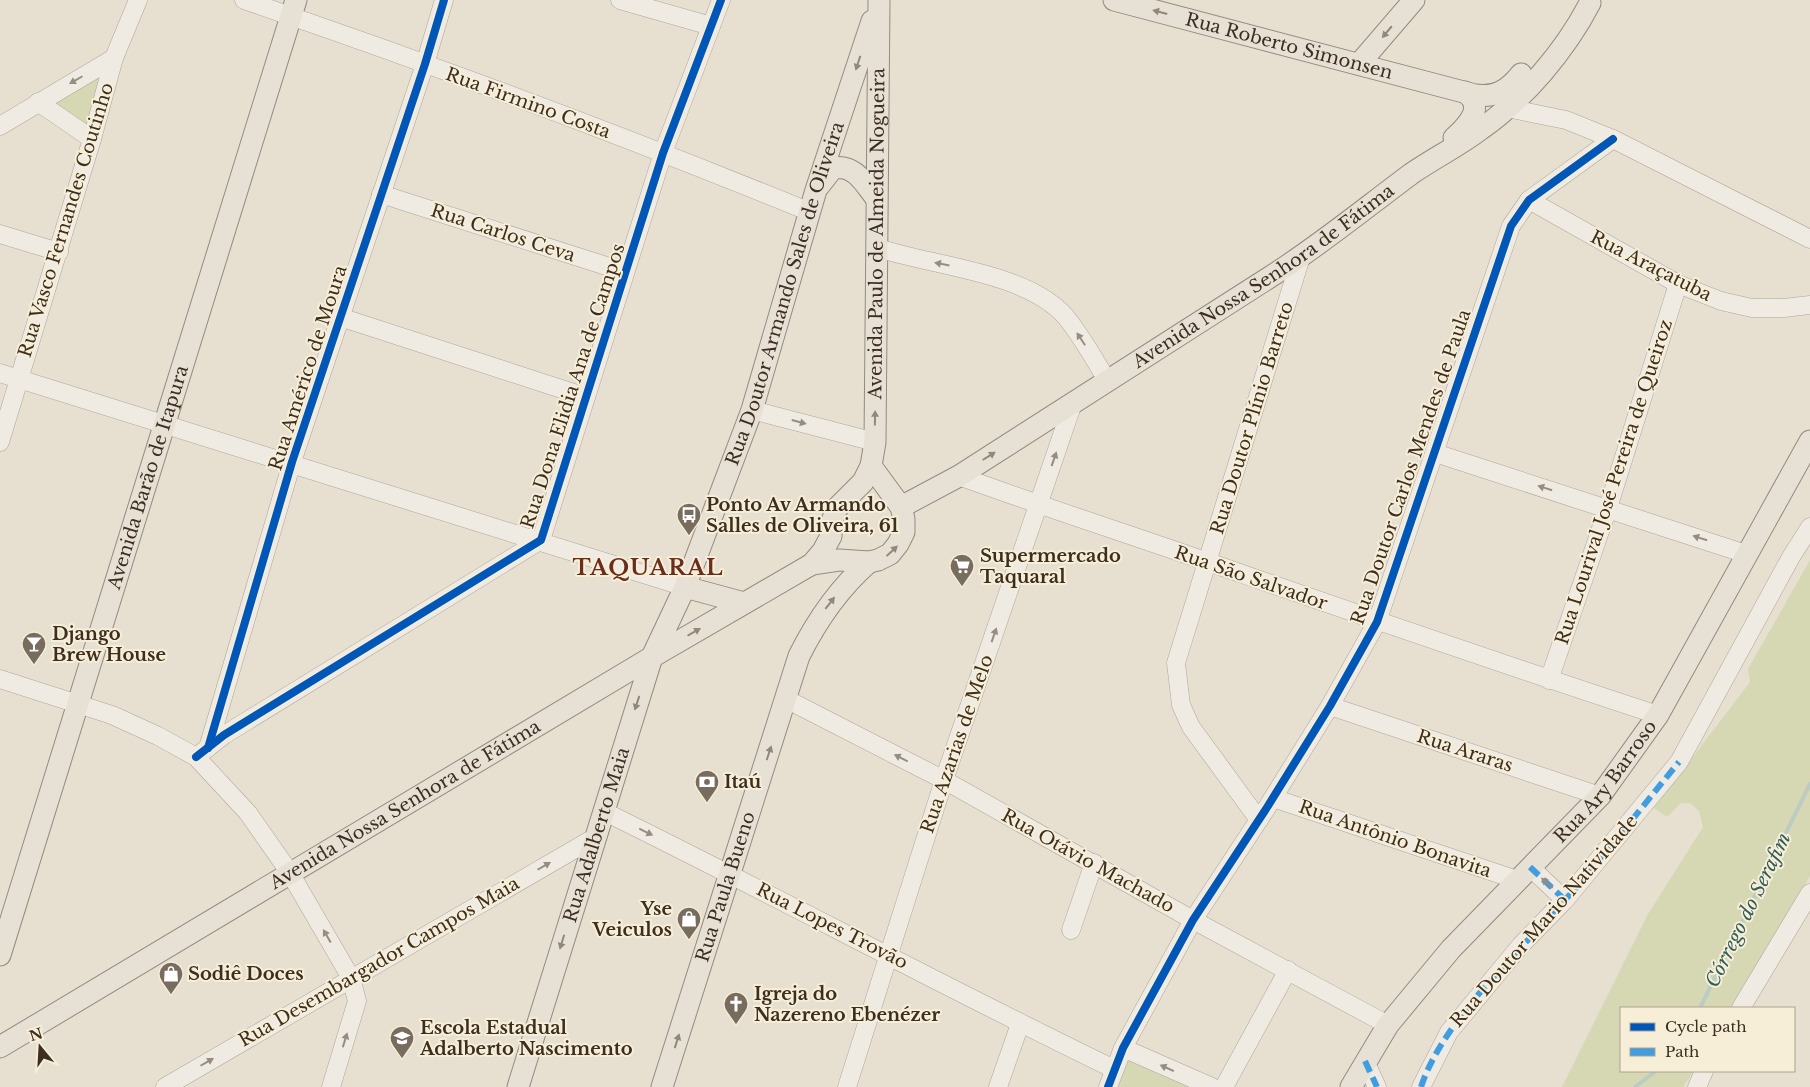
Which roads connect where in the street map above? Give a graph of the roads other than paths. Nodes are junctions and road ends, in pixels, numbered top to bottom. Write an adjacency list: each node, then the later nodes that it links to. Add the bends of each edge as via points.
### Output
1 (138, 0): 12 (street, Rua Vasco Fernandes Coutinho)
2 (244, 0): 10 (street, Rua Firmino Costa)
3 (444, 0): 13 (street, Rua Américo de Moura)
4 (620, 0): 11 (street)
5 (720, 0): 11 (street, Rua Dona Elidia Ana de Campos)
6 (879, 0): 25 (main road, Rua Doutor Armando Sales de Oliveira, one-way to 25); 27 (main road, Avenida Paulo de Almeida Nogueira)
7 (1114, 0): 14 (main road, Rua Roberto Simonsen, one-way to 7)
8 (1414, 0): 14 (main road, one-way to 14)
9 (1592, 2): 15 (main road, Avenida Nossa Senhora de Fátima, via 1569,37); 16 (main road, Avenida Nossa Senhora de Fátima, via 1552,37 1507,89 1482,96)
10 (288, 7): 13 (street, Rua Firmino Costa); 45 (main road, Avenida Barão de Itapura)
11 (711, 26): 23 (street, Rua Dona Elidia Ana de Campos)
12 (114, 58): 17 (street, one-way to 17); 22 (street, Rua Vasco Fernandes Coutinho)
13 (425, 64): 23 (street, Rua Firmino Costa); 26 (street, Rua Américo de Moura)
14 (1359, 64): 16 (main road, Rua Roberto Simonsen)
15 (1528, 86): 18 (main road, Avenida Nossa Senhora de Fátima); 19 (street, via 1539,102)
16 (1465, 92): 18 (main road); 24 (main road, via 1475,106 1473,118)
17 (38, 102): 20 (street); 22 (street)
18 (1507, 108): 19 (street); 24 (main road, Avenida Nossa Senhora de Fátima, via 1472,136)
19 (1566, 120): 21 (street)
20 (0, 126)
21 (1613, 138): 28 (street, Rua Doutor Carlos Mendes de Paula); 31 (street)
22 (92, 139): 33 (street, Rua Vasco Fernandes Coutinho)
23 (663, 153): 29 (street, Rua Firmino Costa); 35 (street, Rua Dona Elidia Ana de Campos)
24 (1427, 163): 34 (main road, Avenida Nossa Senhora de Fátima)
25 (816, 190): 27 (main road, via 833,168 842,166 852,169); 29 (main road, Rua Doutor Armando Sales de Oliveira)
26 (382, 194): 35 (street, Rua Carlos Ceva); 38 (street, Rua Américo de Moura)
27 (876, 198): 32 (main road, Avenida Paulo de Almeida Nogueira)
28 (1529, 200): 36 (street, Rua Araçatuba); 49 (street, Rua Doutor Carlos Mendes de Paula, via 1511,226 1501,252)
29 (810, 212): 44 (main road, Rua Doutor Armando Sales de Oliveira)
30 (0, 234): 33 (street)
31 (1810, 239)
32 (878, 248): 41 (street, one-way to 32, via 1064,316 1047,301 1004,279 904,257); 48 (main road, Avenida Paulo de Almeida Nogueira, one-way to 32)
33 (59, 252): 40 (street, Rua Vasco Fernandes Coutinho)
34 (1301, 257): 41 (main road, Avenida Nossa Senhora de Fátima); 60 (street, Rua Doutor Plínio Barreto)
35 (626, 272): 42 (street, Rua Dona Elidia Ana de Campos)
36 (1678, 284): 37 (street, Rua Araçatuba, via 1721,302 1752,308); 55 (street, Rua Lourival José Pereira de Queiroz)
37 (1810, 305)
38 (340, 317): 42 (street); 50 (street, Rua Américo de Moura)
39 (0, 373): 40 (street)
40 (19, 379): 45 (street); 47 (street, Rua Vasco Fernandes Coutinho)
41 (1107, 380): 43 (main road, Avenida Nossa Senhora de Fátima)
42 (586, 397): 57 (street, Rua Dona Elidia Ana de Campos)
43 (1073, 403): 52 (main road, Avenida Nossa Senhora de Fátima, one-way to 43); 53 (street, Rua Azarias de Melo, one-way to 43)
44 (752, 410): 48 (street, one-way to 48); 62 (main road, Rua Doutor Armando Sales de Oliveira)
45 (160, 421): 50 (street); 69 (main road, Avenida Barão de Itapura)
46 (1810, 441): 58 (main road, Rua Ary Barroso)
47 (0, 442)
48 (875, 442): 51 (main road, Avenida Paulo de Almeida Nogueira)
49 (1434, 453): 55 (street, one-way to 49); 64 (street, Rua Doutor Carlos Mendes de Paula)
50 (292, 462): 57 (street); 72 (street, Rua Américo de Moura)
51 (871, 466): 54 (main road); 61 (main road, via 863,482 837,508 831,536 824,551)
52 (959, 476): 53 (street, Rua São Salvador); 54 (main road, Avenida Nossa Senhora de Fátima)
53 (1038, 505): 60 (street, Rua São Salvador); 73 (street, Rua Azarias de Melo, one-way to 53)
54 (901, 507): 59 (main road, one-way to 54, via 890,554 898,544 904,532)
55 (1608, 508): 58 (street, one-way to 55); 67 (street, Rua Lourival José Pereira de Queiroz)
56 (1810, 527): 84 (street, Rua Doutor Mario Natividade, via 1679,762)
57 (541, 540): 62 (street); 72 (street, Rua Dona Elidia Ana de Campos, via 224,735)
58 (1746, 554): 71 (main road, Rua Ary Barroso)
59 (869, 562): 61 (main road, via 839,560); 68 (main road, Rua Paula Bueno, one-way to 59, via 810,635 842,588)
60 (1208, 562): 64 (street, Rua São Salvador); 77 (street, Rua Doutor Plínio Barreto, via 1176,663 1178,691 1191,727)
61 (812, 564): 63 (main road, Avenida Nossa Senhora de Fátima)
62 (685, 587): 63 (main road); 65 (main road, Rua Adalberto Maia)
63 (744, 603): 65 (main road, Avenida Nossa Senhora de Fátima, one-way to 63)
64 (1377, 622): 67 (street, Rua São Salvador); 70 (street, Rua Doutor Carlos Mendes de Paula)
65 (652, 656): 76 (main road, Rua Adalberto Maia, one-way to 76); 80 (main road, Avenida Nossa Senhora de Fátima)
66 (0, 679): 69 (street)
67 (1549, 680): 71 (street, Rua São Salvador)
68 (786, 699): 73 (street, Rua Otávio Machado, one-way to 68); 81 (main road, Rua Paula Bueno, one-way to 68)
69 (73, 701): 72 (street); 85 (main road, Avenida Barão de Itapura); 88 (main road, Avenida Barão de Itapura)
70 (1330, 706): 74 (street, Rua Araras); 75 (street, Rua Doutor Carlos Mendes de Paula)
71 (1658, 715): 74 (main road, Rua Ary Barroso)
72 (202, 753): 80 (street)
73 (944, 780): 79 (street, Rua Otávio Machado); 89 (street, Rua Azarias de Melo)
74 (1600, 796): 82 (main road, Rua Ary Barroso)
75 (1273, 798): 77 (street, Rua Doutor Carlos Mendes de Paula); 82 (street, Rua Antônio Bonavita)
76 (602, 811): 78 (main road, Rua Adalberto Maia); 81 (street, Rua Lopes Trovão, one-way to 81)
77 (1259, 820): 86 (street, Rua Doutor Carlos Mendes de Paula)
78 (594, 838): 91 (street, Rua Desembargador Campos Maia, one-way to 78); 102 (main road, Rua Adalberto Maia, one-way to 102)
79 (1094, 863): 86 (street, Rua Otávio Machado); 87 (street)
80 (290, 872): 91 (street, one-way to 80); 95 (main road, Avenida Nossa Senhora de Fátima)
81 (731, 874): 89 (street, Rua Lopes Trovão); 103 (main road, Rua Paula Bueno, one-way to 81)
82 (1523, 874): 84 (street, one-way to 82); 94 (main road, Rua Ary Barroso, via 1451,949)
83 (1810, 893): 92 (street)
84 (1565, 900): 111 (street, Rua Doutor Mario Natividade, via 1521,945 1449,1032)
85 (0, 913)
86 (1193, 920): 90 (street, Rua Otávio Machado); 96 (street, Rua Doutor Carlos Mendes de Paula)
87 (1070, 930)
88 (0, 955)
89 (888, 956): 93 (street, Rua Lopes Trovão); 104 (street, Rua Azarias de Melo)
90 (1288, 970): 94 (street, Rua Otávio Machado); 108 (street)
91 (351, 978): 100 (street, Rua Desembargador Campos Maia, one-way to 91); 101 (street, one-way to 91, via 357,1001)
92 (1742, 1007)
93 (1020, 1024): 98 (street, Rua Lopes Trovão); 105 (street)
94 (1388, 1025): 97 (main road, Rua Ary Barroso)
95 (0, 1047)
96 (1123, 1048): 98 (street, Rua Doutor Carlos Mendes de Paula); 107 (street, one-way to 96)
97 (1365, 1061): 109 (main road, Rua Ary Barroso); 110 (street)
98 (1114, 1069): 106 (street, Rua Doutor Carlos Mendes de Paula)
99 (1704, 1072): 112 (street)
100 (165, 1087)
101 (331, 1087)
102 (518, 1087)
103 (662, 1087)
104 (846, 1087)
105 (998, 1087)
106 (1108, 1087)
107 (1212, 1087)
108 (1224, 1087)
109 (1351, 1087)
110 (1377, 1087)
111 (1421, 1087)
112 (1697, 1087)

